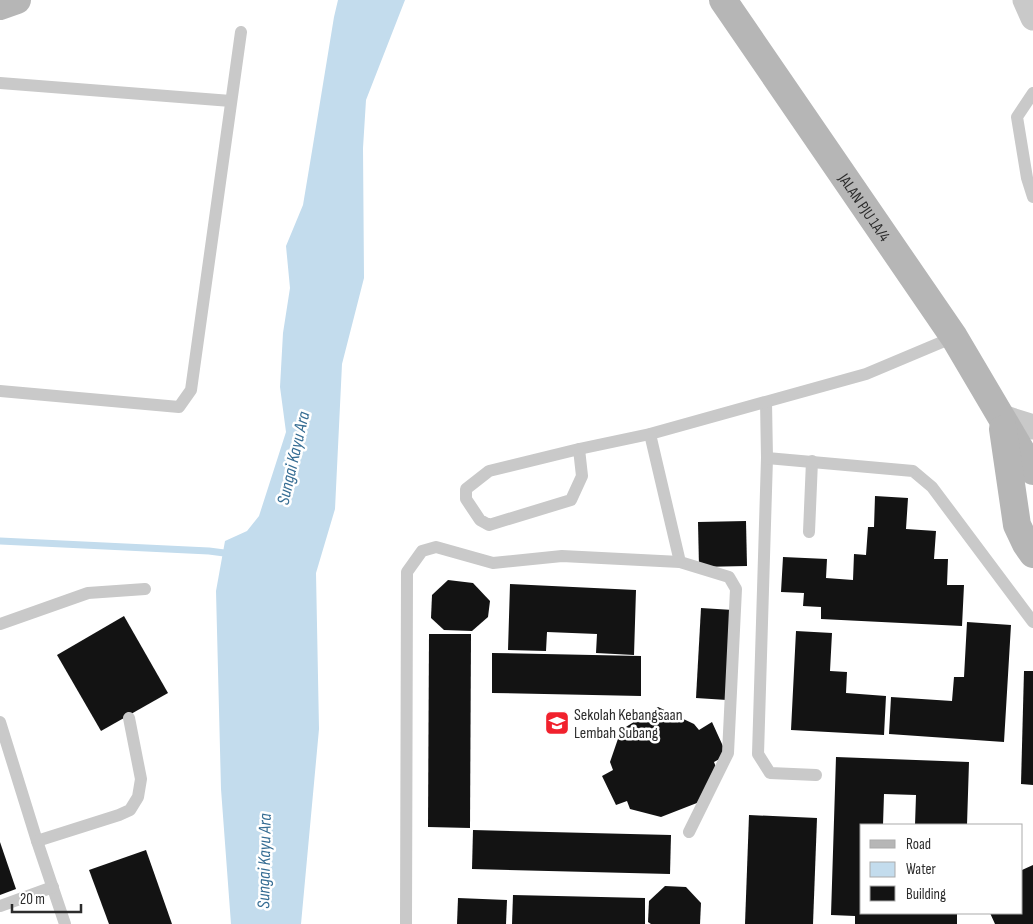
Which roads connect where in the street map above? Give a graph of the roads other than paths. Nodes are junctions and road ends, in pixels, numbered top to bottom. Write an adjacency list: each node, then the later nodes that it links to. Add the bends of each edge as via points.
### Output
1 (17, 0): 4 (street)
2 (723, 0): 11 (street, JALAN PJU 1A/4)
3 (1024, 0): 5 (street)
4 (0, 6)
5 (1033, 18)
6 (240, 32): 9 (lane)
7 (0, 83): 9 (lane)
8 (1033, 93): 10 (lane, via 1017,117)
9 (231, 101): 12 (lane, via 191,390 179,407)
10 (1033, 197)
11 (954, 337): 13 (lane, via 866,374); 14 (street, JALAN PJU 1A/4)
12 (0, 391)
13 (766, 402): 16 (lane); 18 (lane)
14 (1002, 418): 15 (street); 20 (street, JALAN PJU 1A/4); 22 (street, JALAN PJU 1A/4, via 1017,525)
15 (1033, 427)
16 (650, 434): 17 (lane); 23 (lane)
17 (579, 449): 17 (lane, via 582,476 571,500 489,524 480,520 466,498 466,489 489,471)
18 (768, 458): 19 (lane); 29 (lane, via 758,754 770,773)
19 (812, 461): 21 (lane); 25 (lane, via 913,471 932,488)
20 (1033, 471)
21 (809, 532)
22 (1033, 554)
23 (680, 562): 30 (lane, via 729,577 736,589 728,753); 35 (lane, via 562,556 493,563 436,547 422,551 407,572)
24 (145, 588): 26 (lane, via 88,593)
25 (1033, 622)
26 (0, 624)
27 (129, 718): 31 (lane, via 141,779 138,797 130,810)
28 (0, 722): 31 (lane)
29 (816, 775)
30 (688, 832)
31 (37, 841): 32 (lane)
32 (53, 887): 33 (lane); 34 (lane)
33 (0, 906)
34 (65, 924)
35 (406, 924)

